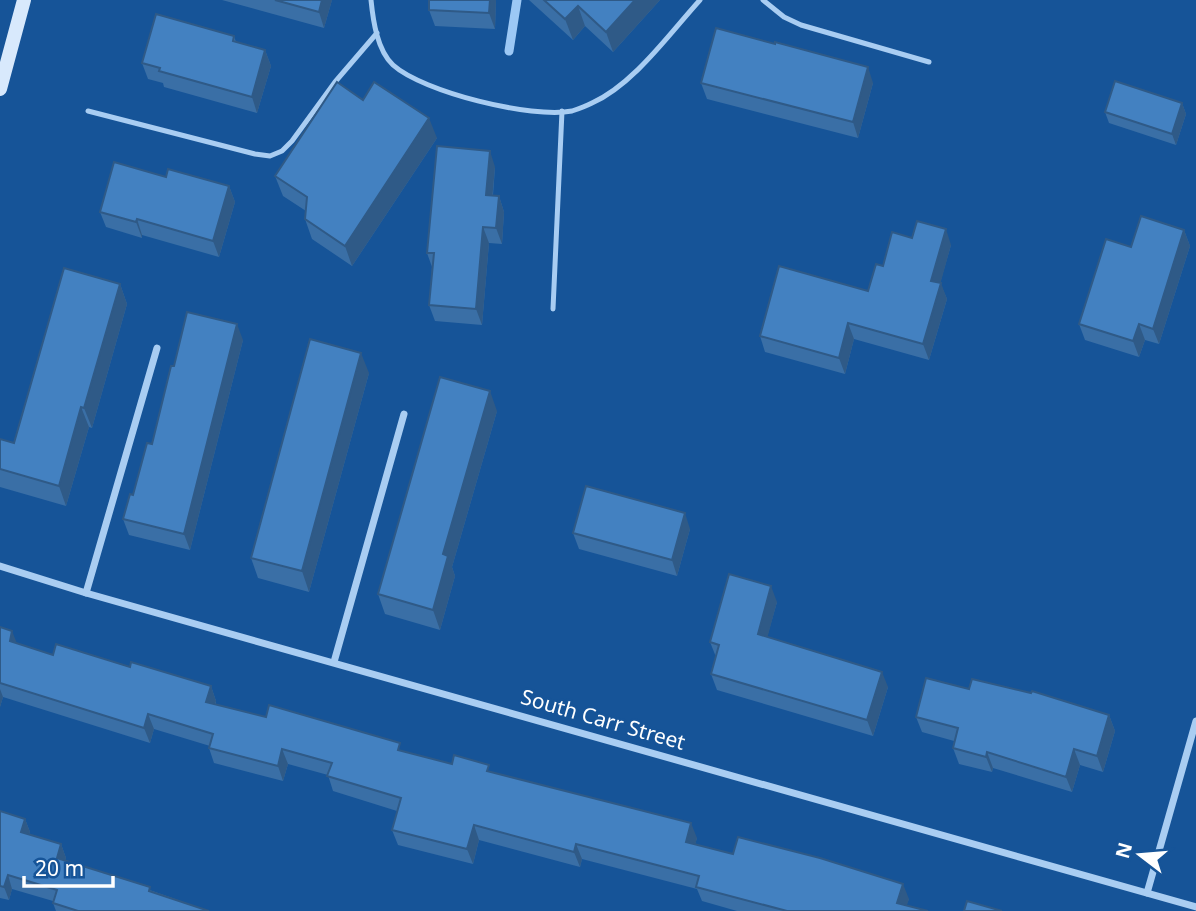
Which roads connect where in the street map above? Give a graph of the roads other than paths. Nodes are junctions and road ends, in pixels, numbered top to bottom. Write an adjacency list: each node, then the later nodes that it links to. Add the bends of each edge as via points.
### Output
1 (24, 0): 7 (main road)
2 (371, 0): 5 (lane)
3 (700, 0): 9 (lane, via 613,91 573,111)
4 (763, 0): 6 (lane, via 801,25)
5 (377, 33): 8 (lane, via 292,141 270,156); 9 (lane, via 391,64 430,87 523,110)
6 (929, 62)
7 (0, 89)
8 (88, 111)
9 (562, 111): 10 (lane)
10 (553, 309)
11 (157, 348): 14 (street)
12 (404, 414): 15 (street)
13 (0, 566): 14 (street, South Carr Street)
14 (86, 593): 15 (street, South Carr Street)
15 (334, 662): 17 (street, South Carr Street)
16 (1196, 720): 17 (street)
17 (1146, 893): 18 (street, South Carr Street)
18 (1196, 907)

